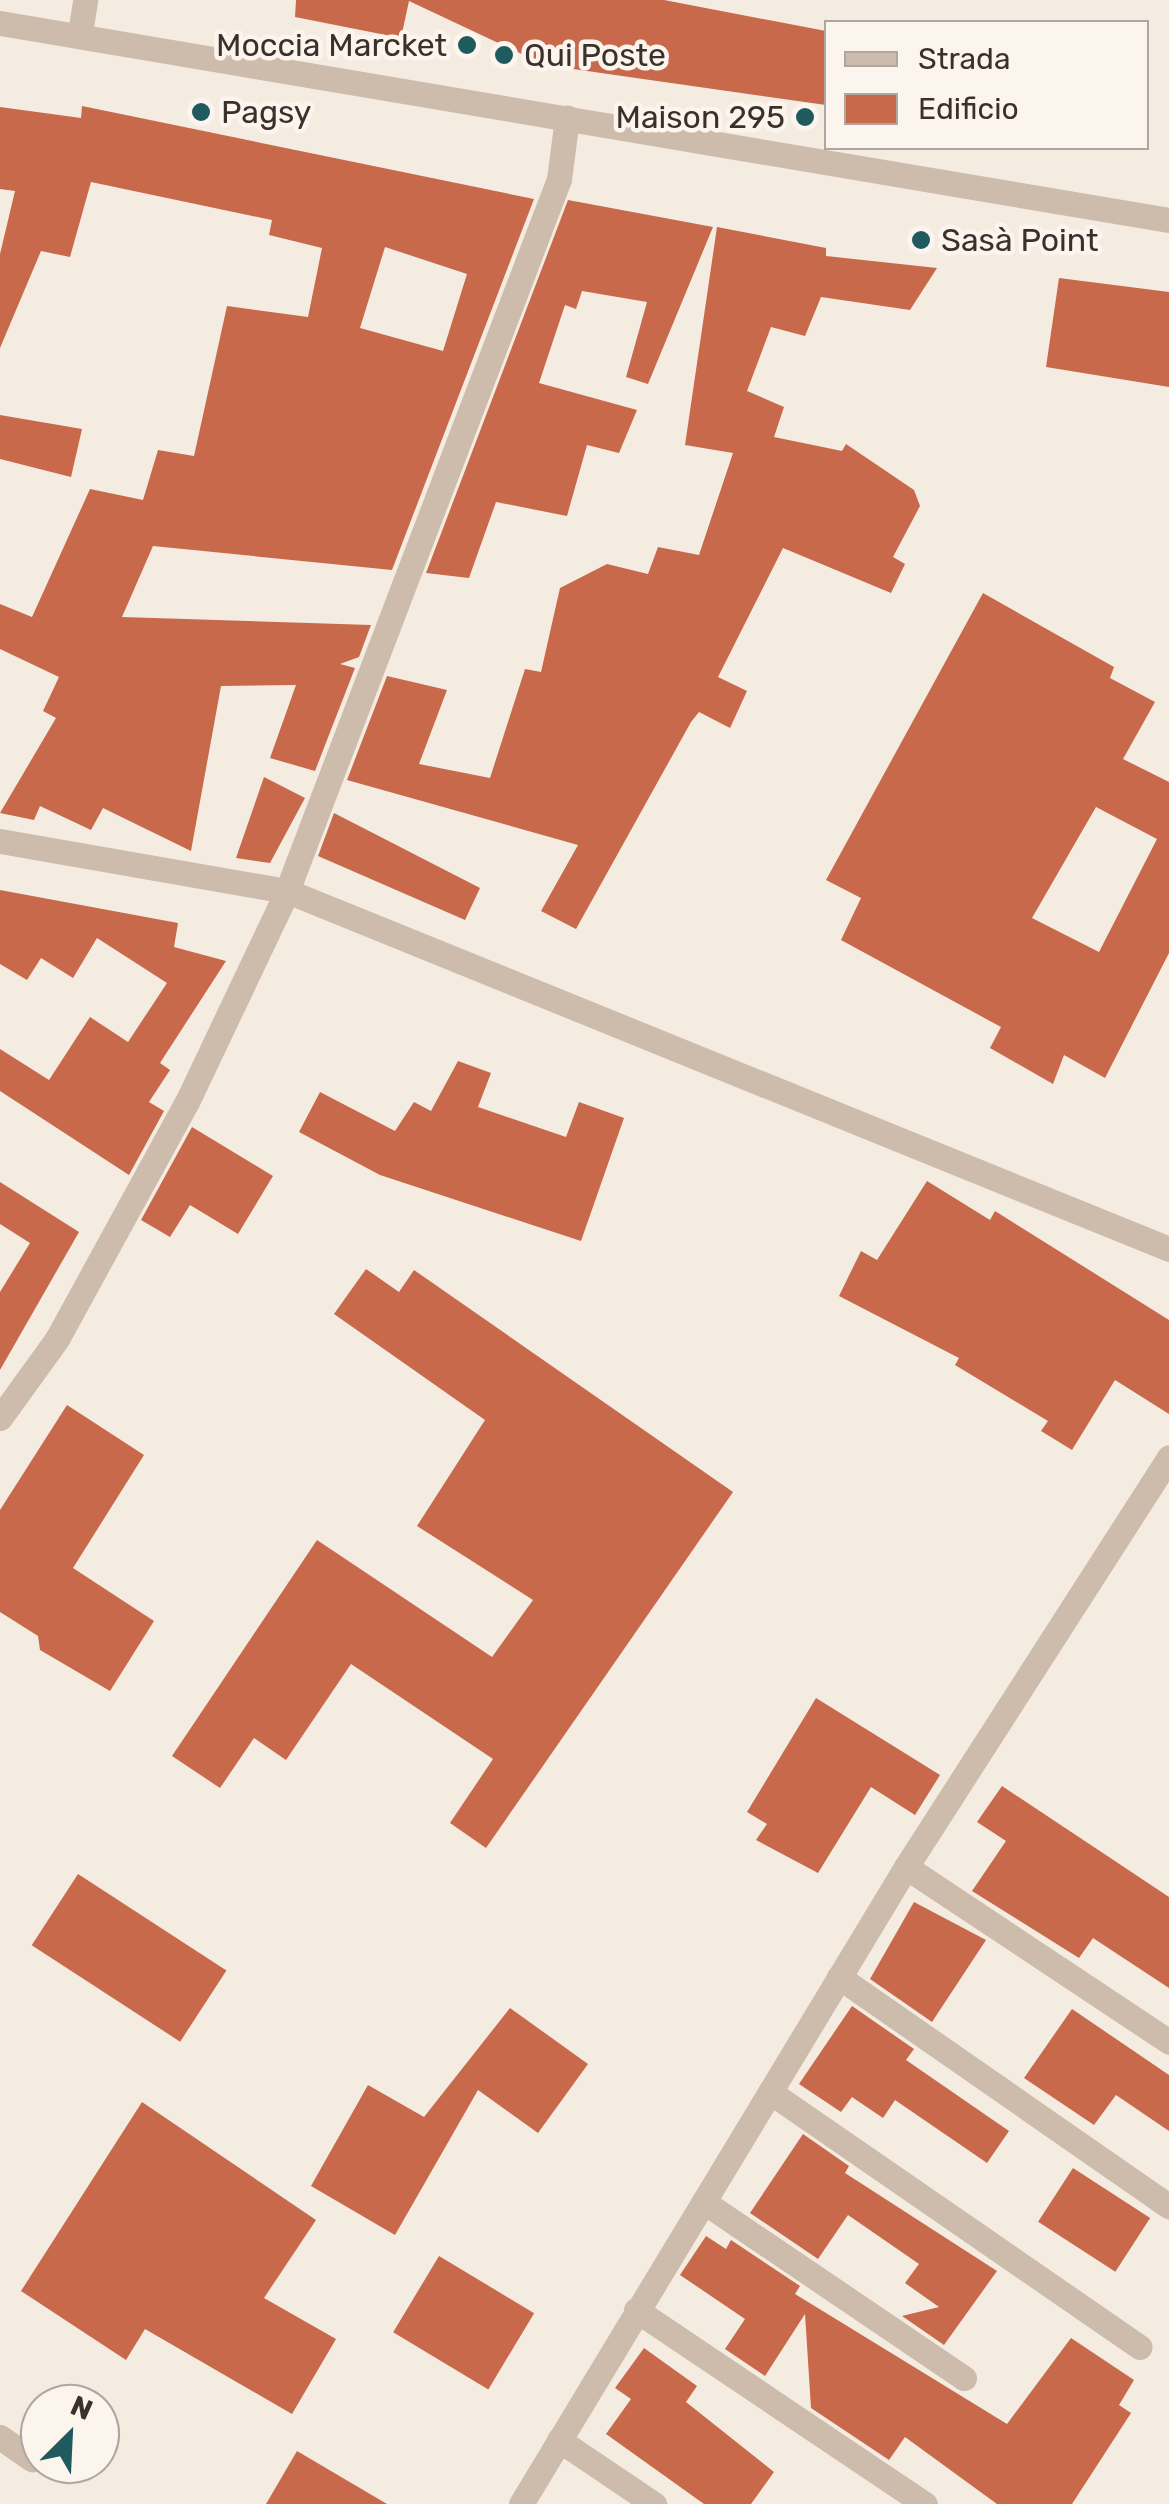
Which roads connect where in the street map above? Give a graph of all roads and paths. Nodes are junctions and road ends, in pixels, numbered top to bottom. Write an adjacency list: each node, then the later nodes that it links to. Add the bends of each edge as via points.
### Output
1 (85, 0): 3 (street)
2 (0, 23): 3 (street)
3 (80, 33): 4 (street)
4 (567, 118): 5 (street); 7 (street, via 558,179)
5 (1169, 220)
6 (0, 841): 7 (street)
7 (287, 891): 8 (street); 9 (street, via 131,1204 57,1339)
8 (1169, 1249)
9 (0, 1418)
10 (1169, 1457): 11 (street)
11 (906, 1867): 12 (street); 13 (street)
12 (840, 1977): 14 (street); 16 (street)
13 (1169, 2042)
14 (770, 2092): 15 (street); 18 (street)
15 (704, 2202): 17 (street); 19 (street)
16 (1169, 2206)
17 (636, 2310): 20 (street); 23 (street)
18 (1138, 2346)
19 (964, 2378)
20 (559, 2440): 21 (street); 22 (street)
21 (521, 2504)
22 (654, 2504)
23 (925, 2504)

